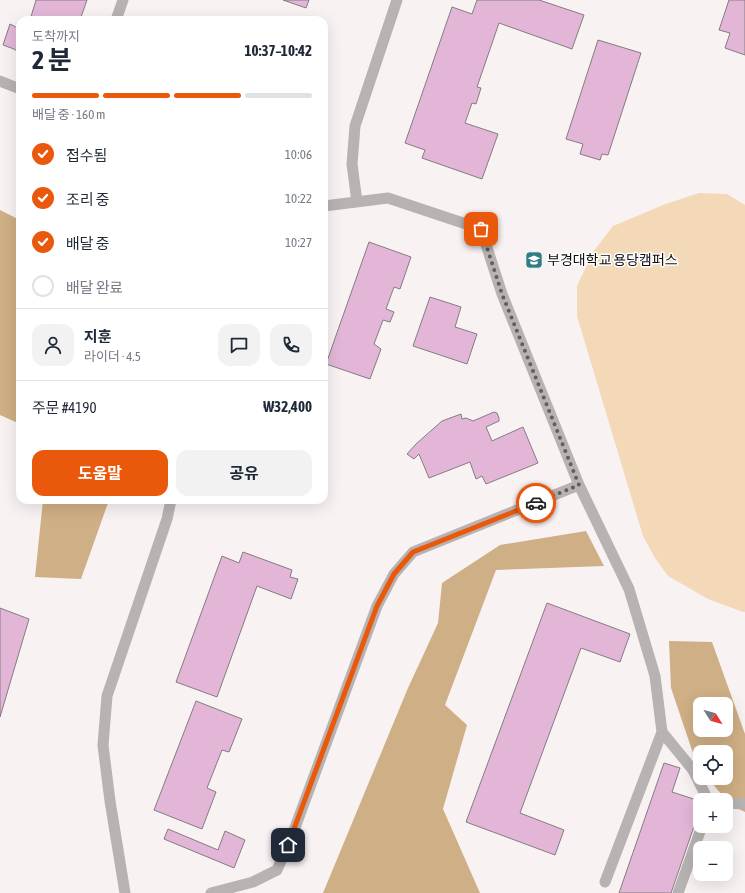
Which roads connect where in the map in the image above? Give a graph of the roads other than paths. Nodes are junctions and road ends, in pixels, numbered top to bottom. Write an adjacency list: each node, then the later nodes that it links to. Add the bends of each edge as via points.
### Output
1 (123, 0): 3 (lane)
2 (397, 0): 6 (lane, via 355,126 352,164)
3 (117, 16)
4 (0, 81): 5 (lane)
5 (16, 88)
6 (356, 202): 7 (lane); 8 (lane, via 388,198 481,229 502,294)
7 (328, 206)
8 (579, 485): 10 (lane, via 629,589 655,676); 17 (lane, via 413,552 394,574 377,606 278,870 253,882)
9 (170, 504): 16 (lane, via 107,696 103,745)
10 (662, 732): 11 (lane, via 693,770); 15 (lane)
11 (704, 793)
12 (733, 803): 13 (lane)
13 (745, 804)
14 (699, 833): 18 (lane)
15 (605, 882)
16 (125, 893)
17 (211, 893)
18 (678, 893)

